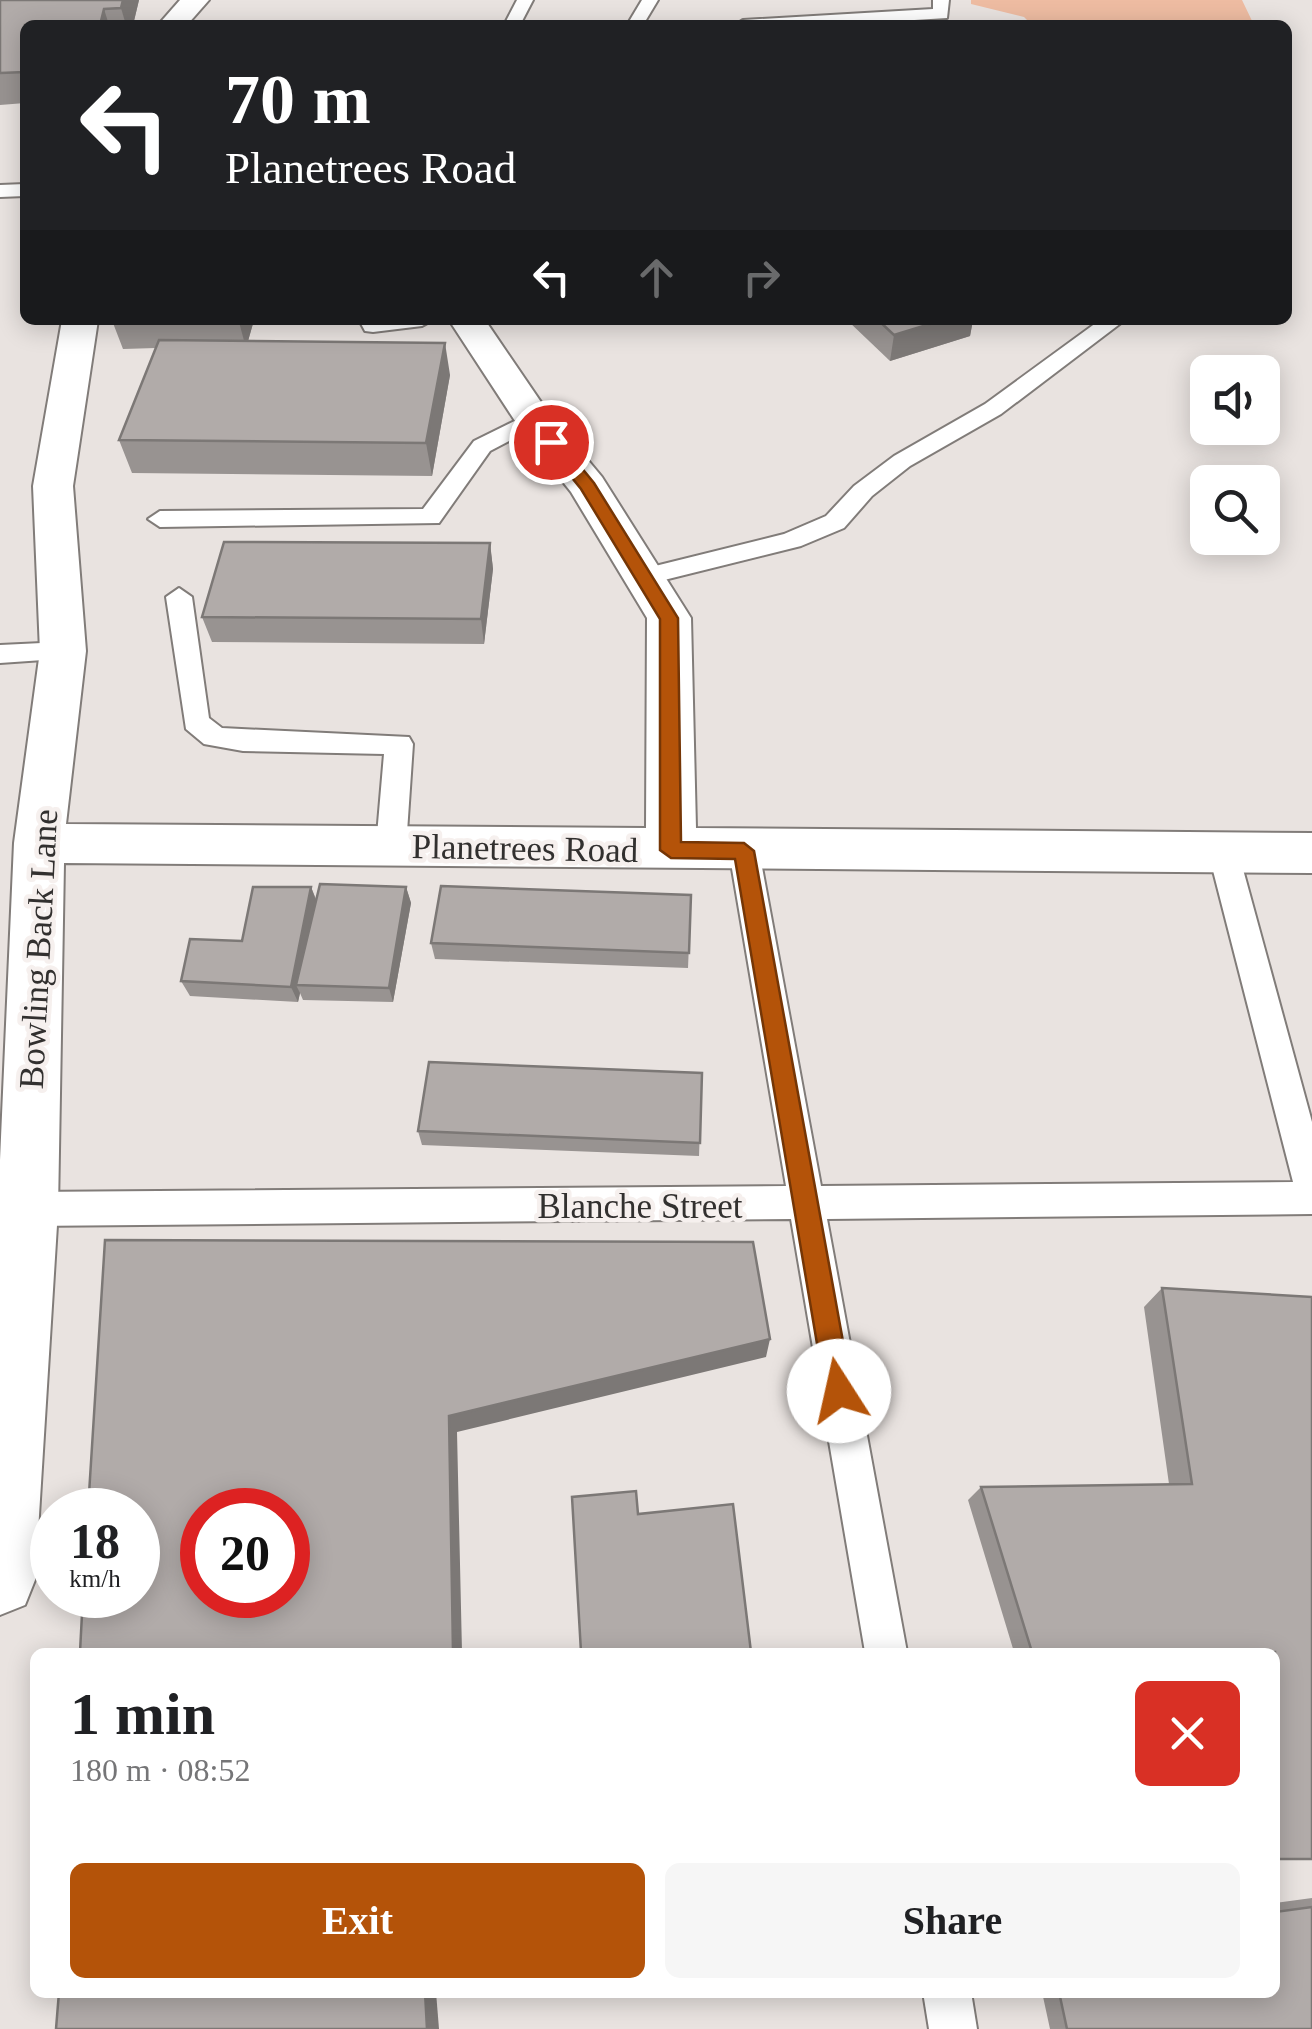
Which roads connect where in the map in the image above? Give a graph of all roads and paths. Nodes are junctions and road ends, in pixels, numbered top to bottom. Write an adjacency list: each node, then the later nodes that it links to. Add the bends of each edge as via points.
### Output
1 (195, 0): 3 (street)
2 (941, 0): 4 (lane, via 941,14)
3 (177, 20)
4 (833, 20)
5 (79, 325): 12 (street, Bowling Back Lane, via 54,486)
6 (471, 325): 8 (street)
7 (1107, 325): 10 (lane, via 993,409 902,461 835,522 792,540)
8 (533, 420): 9 (lane, via 482,446 430,517); 10 (street, via 588,486)
9 (160, 519)
10 (644, 577): 16 (street, via 669,618)
11 (179, 597): 15 (lane, via 196,722 214,737 399,744)
12 (63, 651): 13 (lane); 14 (street, Bowling Back Lane)
13 (0, 654)
14 (39, 843): 15 (street, Planetrees Road); 23 (street, Bowling Back Lane)
15 (392, 847): 16 (street, Planetrees Road)
16 (671, 850): 17 (street, Planetrees Road)
17 (744, 851): 18 (street, Planetrees Road); 22 (lane)
18 (1222, 851): 19 (street, Planetrees Road); 20 (lane)
19 (1312, 852)
20 (1312, 1187)
21 (1312, 1198): 22 (lane, Blanche Street)
22 (805, 1204): 23 (lane, Blanche Street); 25 (lane)
23 (14, 1215): 24 (street, Bowling Back Lane)
24 (0, 1580)
25 (885, 1648)
26 (948, 1998): 27 (lane)
27 (953, 2029)

